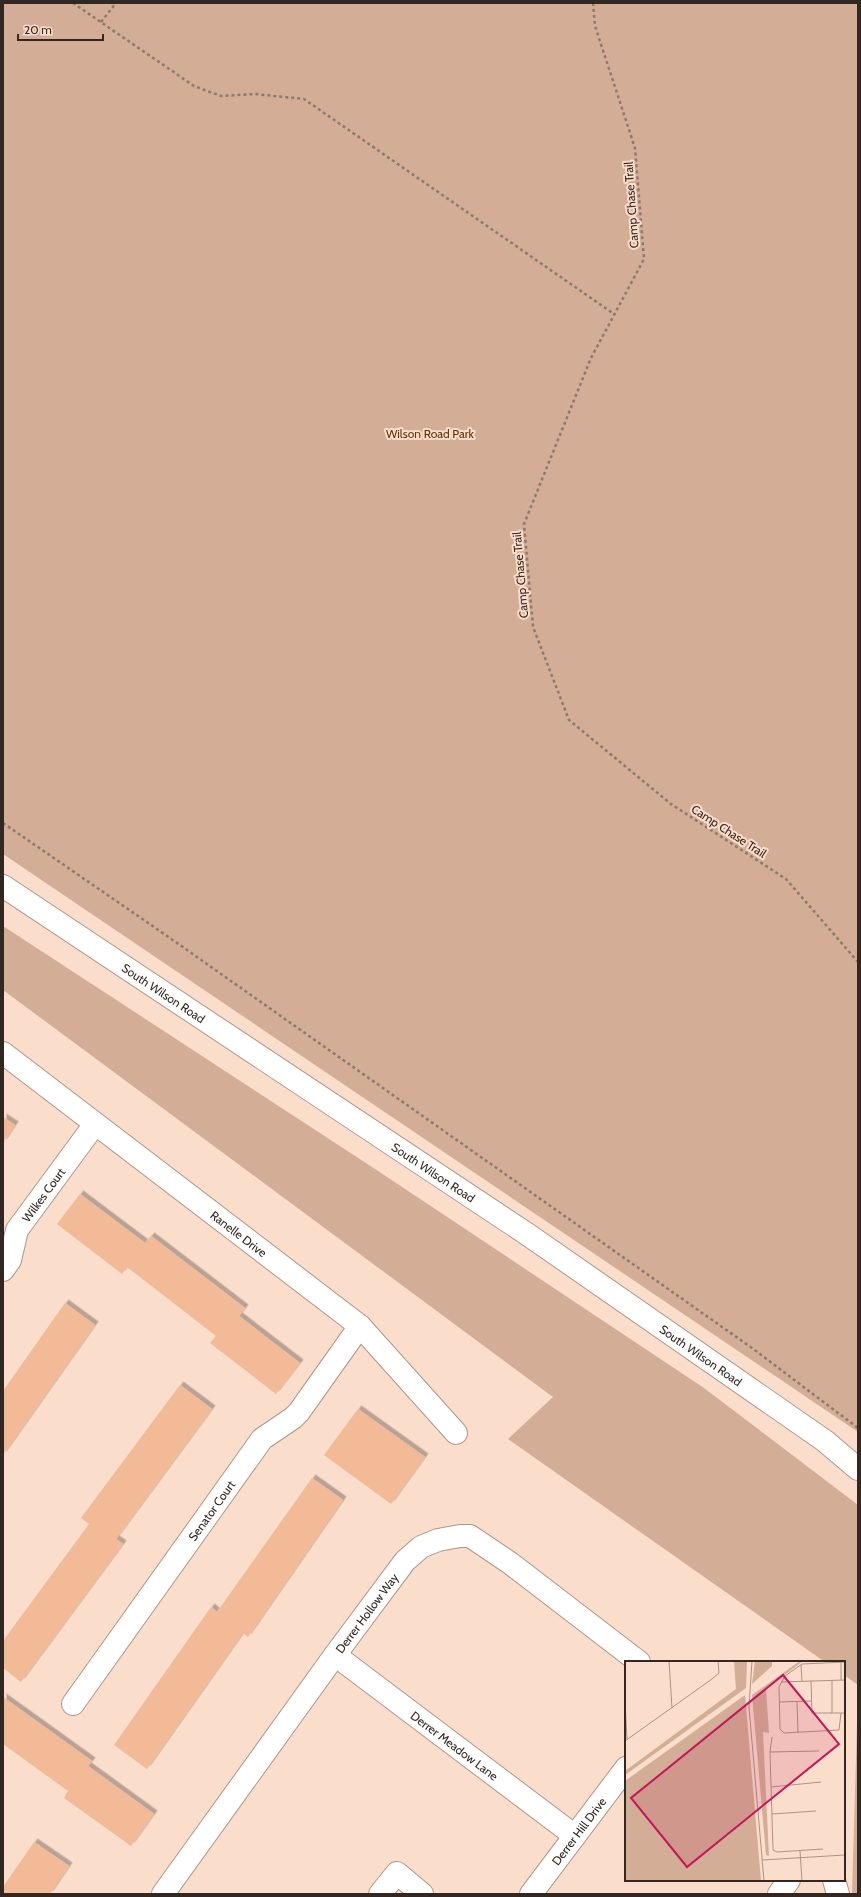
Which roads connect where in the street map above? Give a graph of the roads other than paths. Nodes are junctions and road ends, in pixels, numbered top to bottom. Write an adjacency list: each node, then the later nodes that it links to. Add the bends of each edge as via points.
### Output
1 (3, 886): 7 (street, South Wilson Road, via 520,1230 825,1441)
2 (3, 1053): 3 (street, Ranelle Drive)
3 (95, 1124): 4 (street, Wilkes Court, via 18,1230 10,1260); 5 (street, Ranelle Drive)
4 (3, 1270)
5 (360, 1326): 6 (street, Ranelle Drive); 10 (street, Senator Court, via 299,1412 262,1439)
6 (456, 1433)
7 (858, 1469)
8 (335, 1655): 9 (street, Derrer Hollow Way, via 405,1561 421,1547 438,1540 470,1536 510,1563); 12 (street, Derrer Meadow Lane); 15 (street, Derrer Hollow Way)
9 (638, 1661)
10 (73, 1704)
11 (625, 1769): 12 (street, Derrer Hill Drive)
12 (575, 1836): 18 (street, Derrer Hill Drive)
13 (788, 1881): 19 (street)
14 (834, 1881): 20 (street)
15 (164, 1894)
16 (380, 1894): 17 (street, via 397,1874)
17 (422, 1894)
18 (531, 1894)
19 (779, 1894)
20 (838, 1894)

